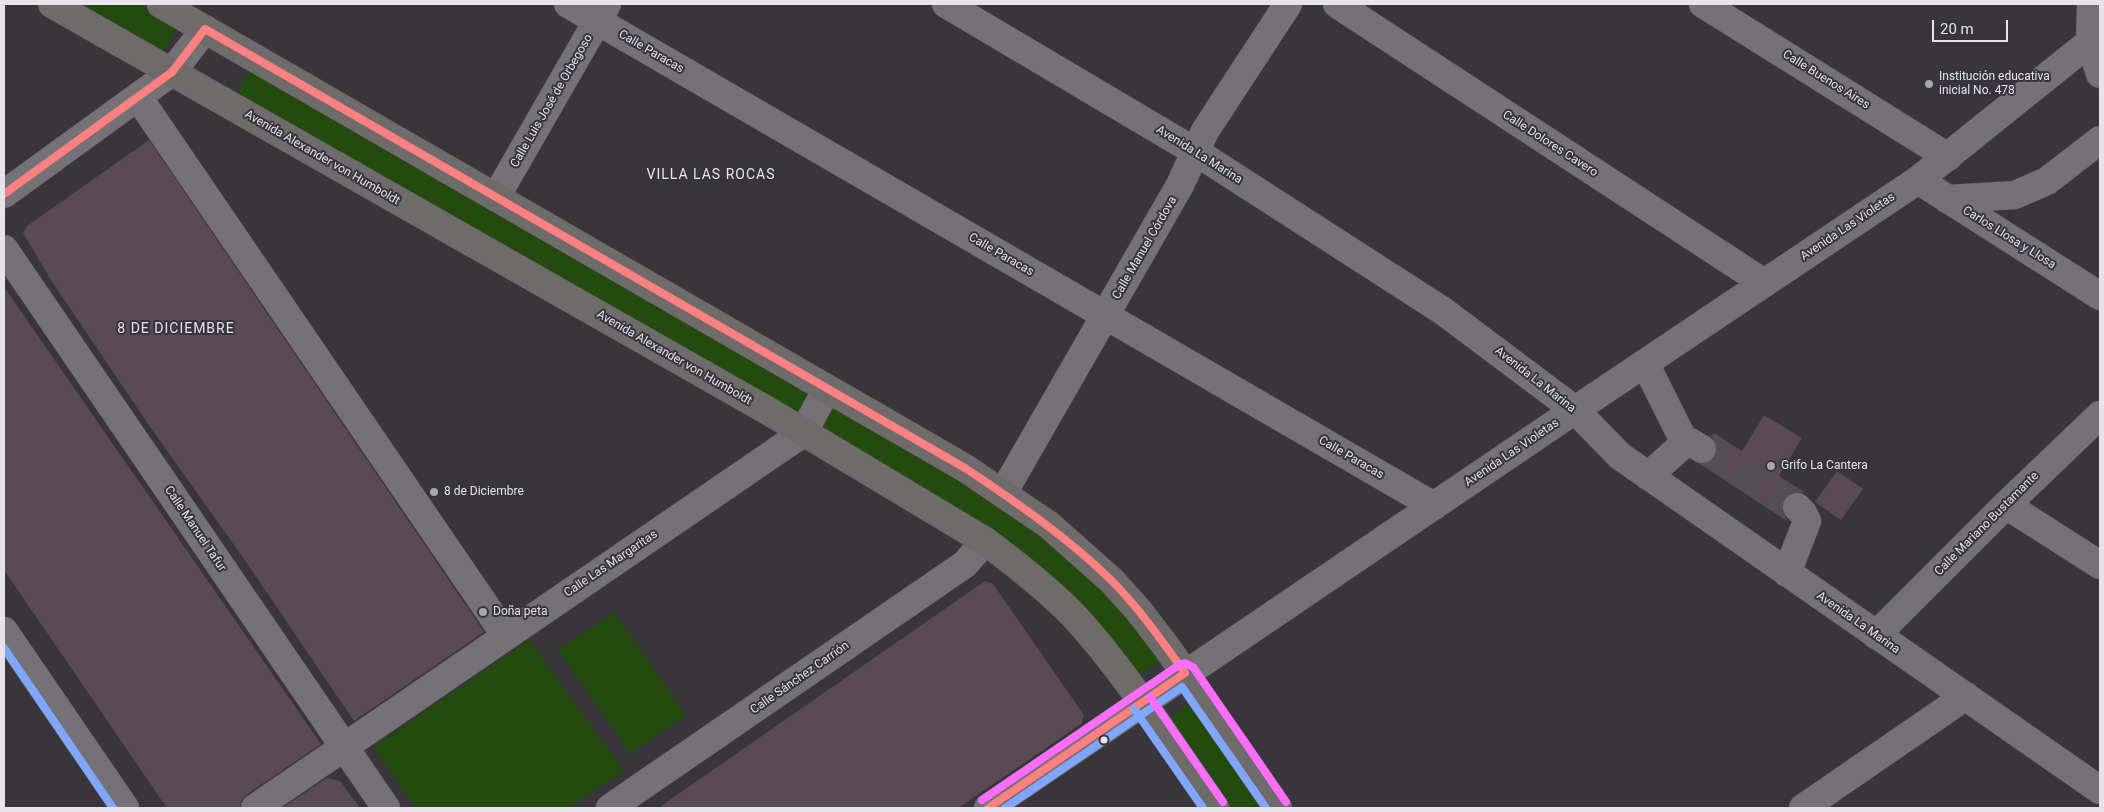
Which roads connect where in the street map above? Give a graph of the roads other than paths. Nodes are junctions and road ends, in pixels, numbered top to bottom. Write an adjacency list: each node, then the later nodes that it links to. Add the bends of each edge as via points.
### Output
1 (52, 4): 12 (main road, Avenida Alexander von Humboldt)
2 (161, 4): 10 (main road)
3 (568, 4): 9 (street, Calle Paracas)
4 (946, 4): 16 (street, Avenida La Marina)
5 (1288, 4): 16 (street, Calle Manuel Córdova, via 1206,131)
6 (1337, 4): 23 (street, Calle Dolores Cavero)
7 (1703, 4): 17 (street, Calle Buenos Aires)
8 (2091, 4): 11 (street)
9 (602, 12): 20 (street, Calle Luis José de Orbegoso); 25 (street, Calle Paracas)
10 (205, 29): 12 (street); 20 (main road)
11 (2095, 37): 13 (street); 17 (street, Avenida Las Violetas)
12 (172, 72): 14 (street); 30 (main road, Avenida Alexander von Humboldt)
13 (2100, 74)
14 (138, 97): 19 (street); 41 (street)
15 (2100, 140): 21 (street, via 2047,181 2015,195)
16 (1196, 152): 25 (street, Calle Manuel Córdova); 28 (street, Avenida La Marina, via 1443,310)
17 (1948, 156): 18 (street, Avenida Las Violetas)
18 (1918, 180): 21 (street, Carlos Llosa y Llosa); 23 (street, Avenida Las Violetas)
19 (4, 194)
20 (496, 197): 27 (main road)
21 (1947, 199): 24 (street, Carlos Llosa y Llosa)
22 (4, 249): 45 (street, Calle Manuel Tafur)
23 (1764, 284): 26 (street, Avenida Las Violetas)
24 (2100, 296)
25 (1106, 316): 32 (street, Calle Manuel Córdova); 34 (street, Calle Paracas)
26 (1645, 363): 28 (street, Avenida Las Violetas); 31 (street, via 1694,446)
27 (828, 389): 30 (street, Calle Las Margaritas); 32 (main road)
28 (1575, 410): 31 (street, Avenida La Marina, via 1620,456); 34 (street, Avenida Las Violetas)
29 (2100, 414): 33 (street, Calle Mariano Bustamante)
30 (802, 433): 36 (main road, Avenida Alexander von Humboldt); 41 (street, Calle Las Margaritas)
31 (1648, 476): 38 (street, Avenida La Marina)
32 (1003, 492): 42 (main road, via 1049,525 1112,581 1139,611)
33 (2006, 505): 37 (street); 40 (street, Calle Mariano Bustamante)
34 (1434, 506): 42 (street, Avenida Las Violetas)
35 (1797, 507): 38 (street, via 1806,521)
36 (984, 541): 44 (main road, Avenida Alexander von Humboldt, via 1016,563 1074,616); 50 (street, Calle Sánchez Carrión, via 965,564)
37 (2100, 565)
38 (1787, 573): 40 (street, Avenida La Marina)
39 (4, 631): 47 (street)
40 (1876, 635): 43 (street, Avenida La Marina)
41 (506, 636): 45 (street, Calle Las Margaritas)
42 (1185, 673): 44 (street, Avenida Las Violetas); 53 (main road)
43 (1966, 696): 46 (street, Avenida La Marina); 54 (street)
44 (1142, 702): 51 (street, Avenida Las Violetas); 52 (main road, Avenida Alexander von Humboldt)
45 (344, 747): 48 (street, Calle Las Margaritas); 49 (street, Calle Manuel Tafur)
46 (2100, 790)
47 (125, 808)
48 (254, 808)
49 (386, 808)
50 (610, 808)
51 (988, 808)
52 (1215, 808)
53 (1278, 808)
54 (1803, 808)

